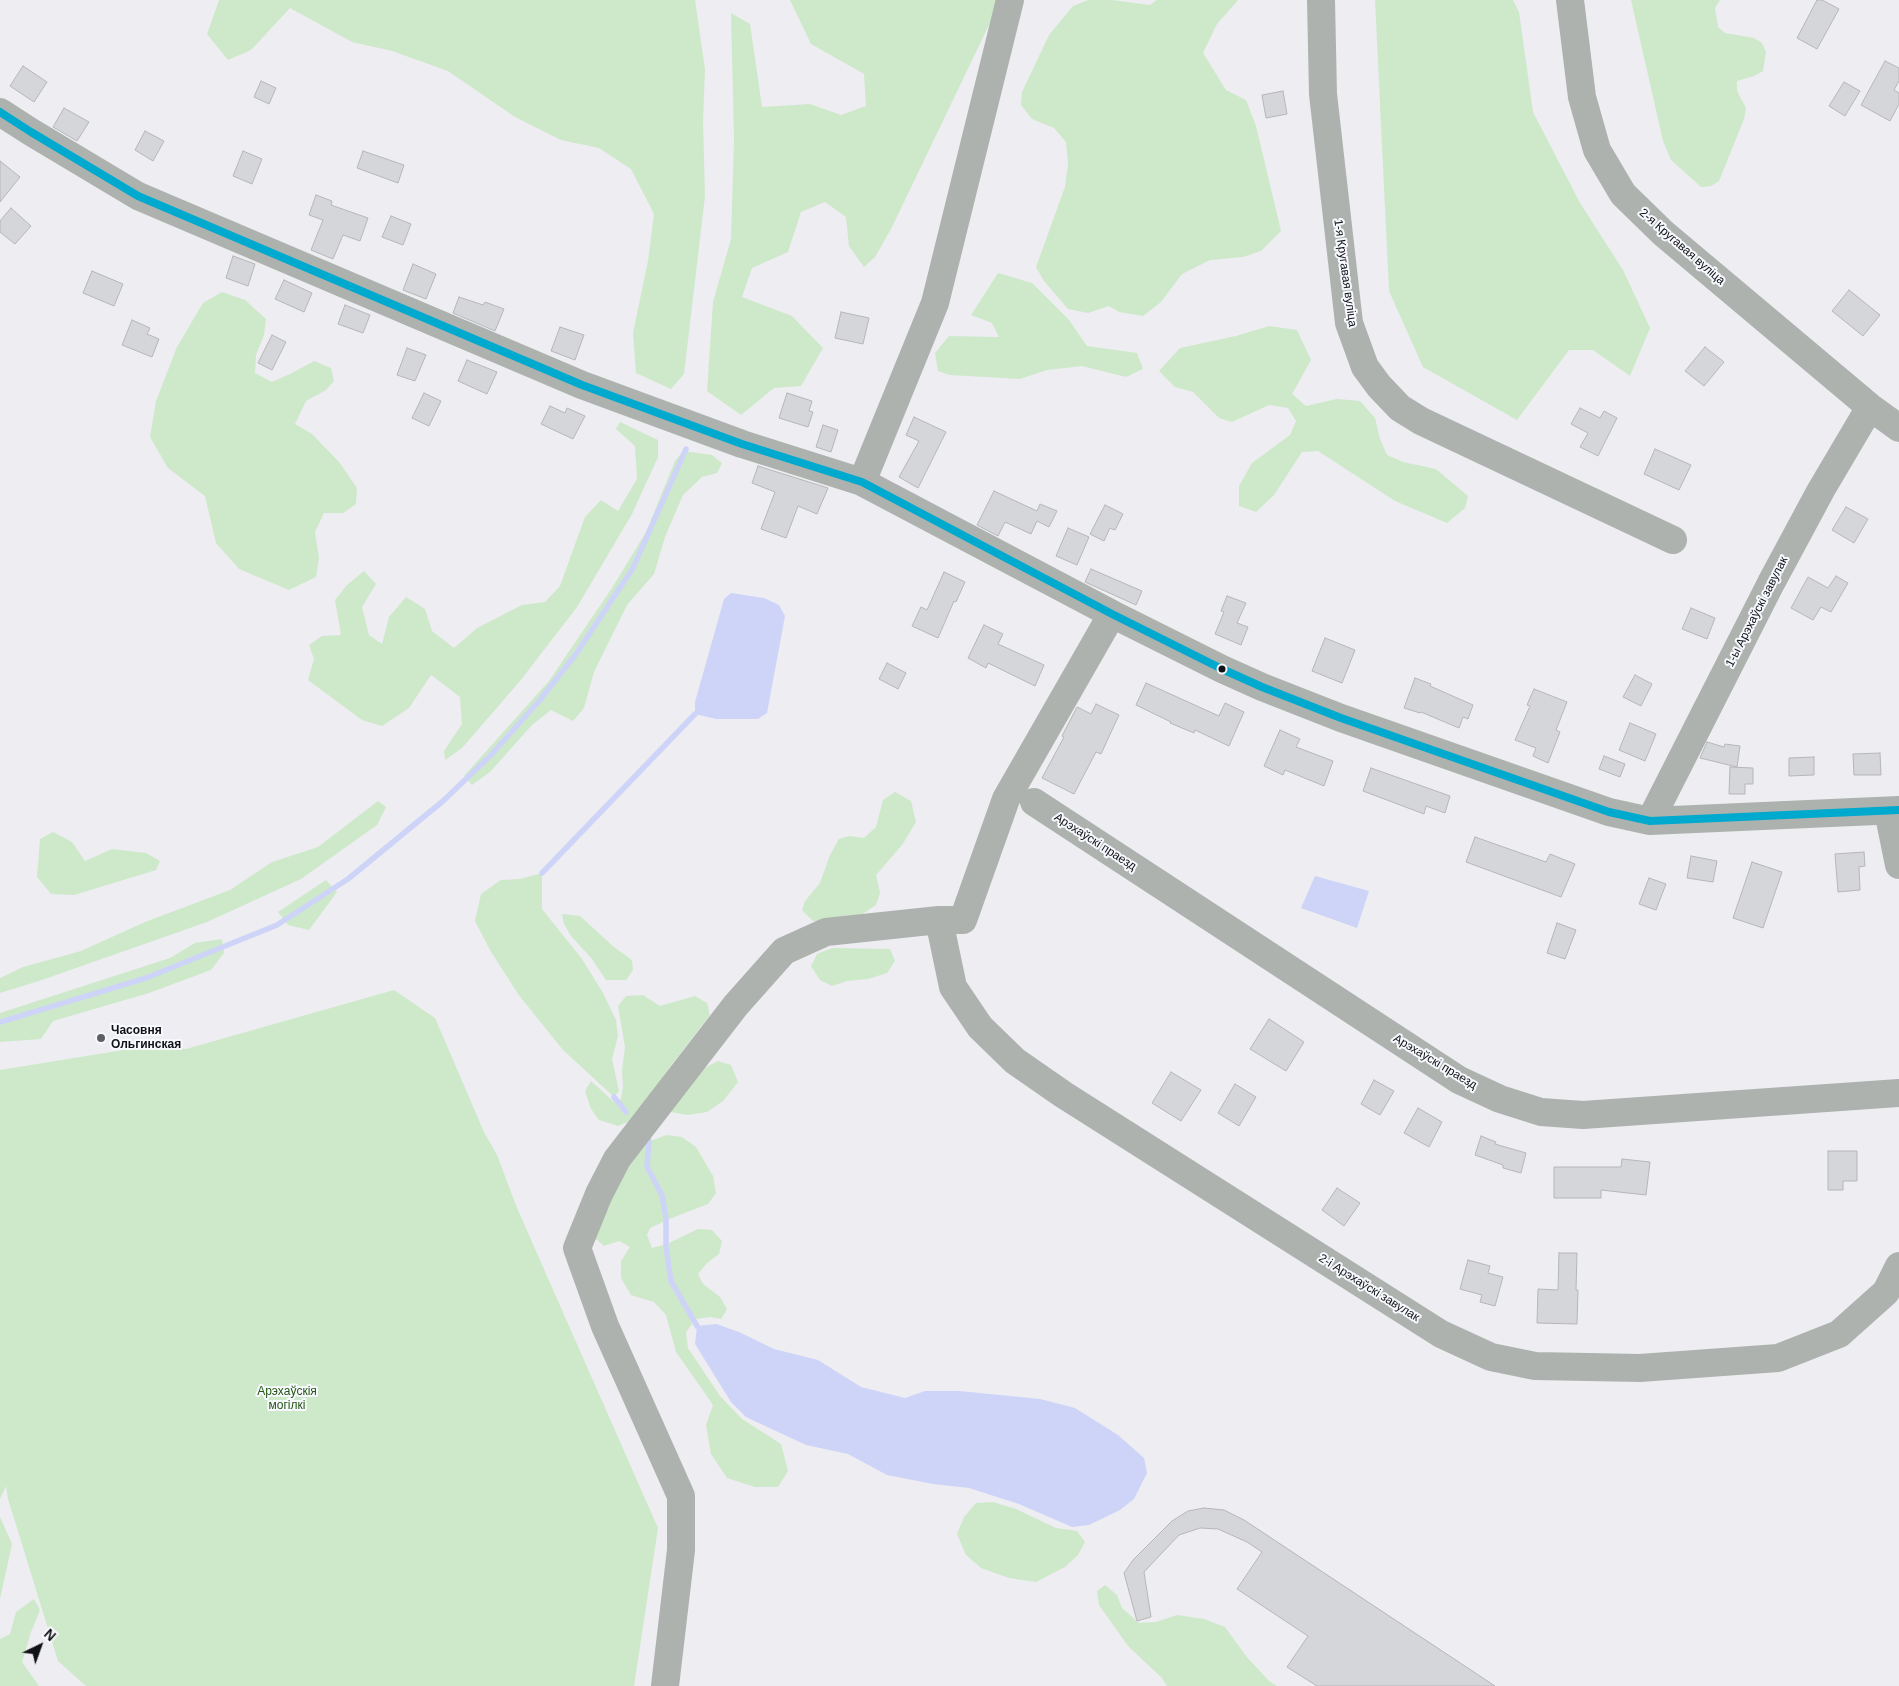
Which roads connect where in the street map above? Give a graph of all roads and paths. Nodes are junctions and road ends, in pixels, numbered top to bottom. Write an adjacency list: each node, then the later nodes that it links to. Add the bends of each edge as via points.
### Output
1 (1010, 0): 7 (street, via 935,303)
2 (1321, 0): 8 (street, 1-я Кругавая вуліца, via 1323,94 1349,323 1365,367 1400,408 1421,421)
3 (1570, 0): 5 (street, 2-я Кругавая вуліца, via 1582,97 1597,150 1623,194 1663,233)
4 (0, 112): 7 (street, via 138,196 604,393 742,444)
5 (1870, 407): 6 (street, 2-я Кругавая вуліца); 12 (street, 1-ы Арэхаўскі завулак, via 1771,583)
6 (1899, 428)
7 (862, 482): 9 (street)
8 (1673, 540)
9 (1112, 614): 12 (street, via 1222,669 1342,718 1609,812); 14 (street, via 1006,799 962,920)
10 (1034, 802): 15 (street, Арэхаўскі праезд, via 1459,1080 1500,1099 1541,1112 1584,1116)
11 (1894, 811): 12 (street); 13 (street)
12 (1650, 821)
13 (1899, 866)
14 (939, 920): 16 (street, 2-і Арэхаўскі завулак, via 953,987 980,1028 1015,1062 1441,1334 1490,1357 1535,1366 1640,1368 1778,1358 1840,1334 1886,1292); 17 (street, via 826,932 784,951 736,1005 617,1158 577,1248 605,1326 680,1496 681,1550)
15 (1899, 1093)
16 (1899, 1266)
17 (665, 1686)

